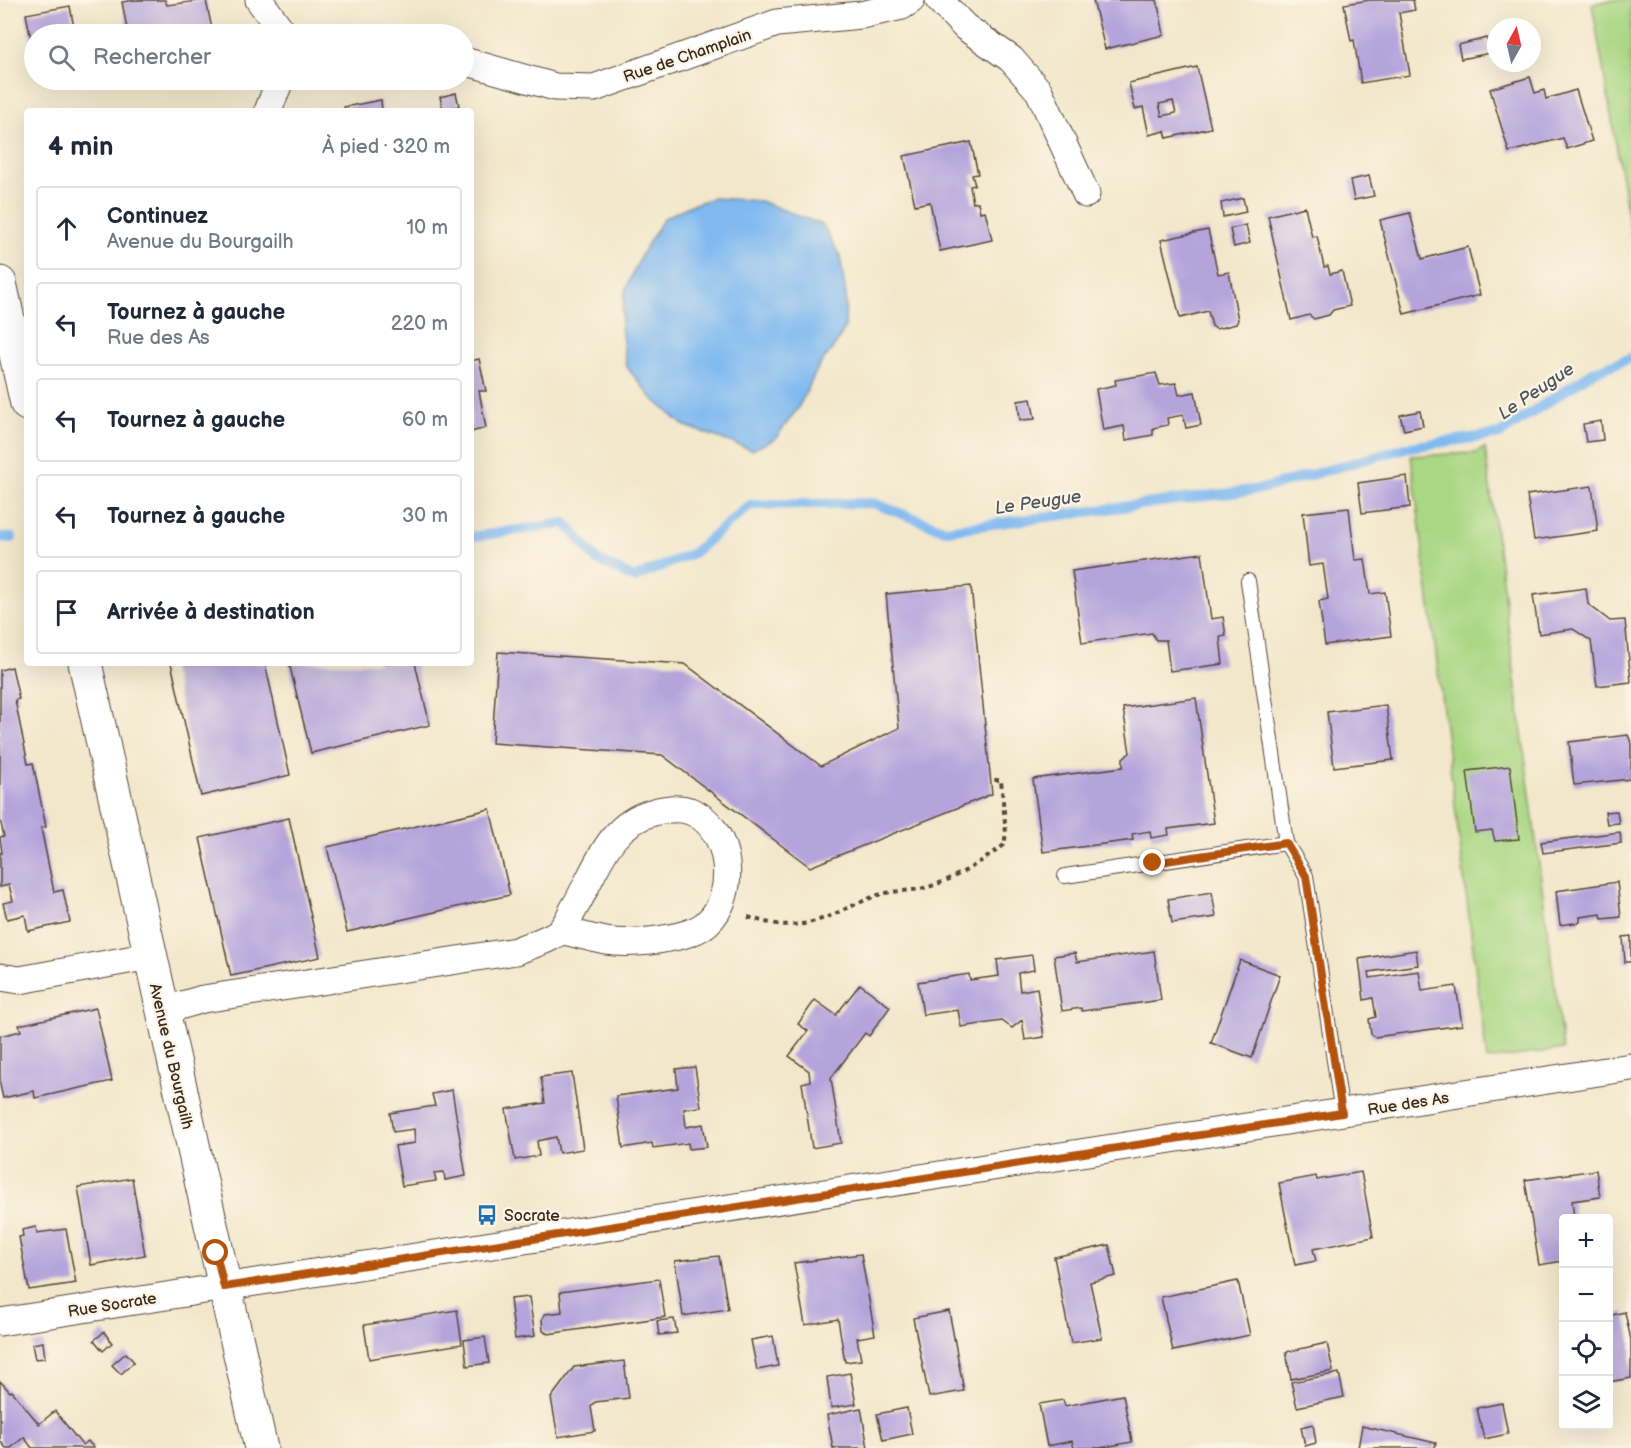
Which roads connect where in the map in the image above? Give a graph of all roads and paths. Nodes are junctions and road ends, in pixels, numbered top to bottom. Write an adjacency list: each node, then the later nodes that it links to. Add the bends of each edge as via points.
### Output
1 (259, 0): 4 (street)
2 (911, 0): 5 (street, Rue de Champlain, via 902,6 861,15 777,23 594,88 555,87)
3 (939, 0): 8 (street, via 965,27 1011,59 1039,91)
4 (277, 24)
5 (474, 64)
6 (276, 90): 7 (street)
7 (269, 108)
8 (1086, 194)
9 (0, 283): 10 (main road)
10 (24, 391)
11 (1248, 581): 14 (lane)
12 (86, 666): 18 (main road, Avenue du Bourgailh)
13 (991, 780): 16 (path, via 1001,780 1004,845 930,887 880,894 818,922 796,926 768,924)
14 (1286, 843): 15 (lane); 22 (lane, via 1306,876)
15 (1065, 876)
16 (719, 907): 17 (street, via 707,924 677,936 607,942); 17 (street, via 728,873 725,850 711,827 690,811 669,808 644,814 617,831)
17 (561, 930): 20 (street, via 516,951 203,999)
18 (150, 956): 19 (street, via 20,980); 20 (main road, Avenue du Bourgailh)
19 (0, 977)
20 (162, 1011): 23 (main road, Avenue du Bourgailh)
21 (1631, 1067): 22 (street, Rue des As)
22 (1342, 1113): 23 (street, Rue des As)
23 (224, 1287): 24 (street, Rue Socrate); 25 (main road, Avenue du Bourgailh)
24 (0, 1322)
25 (261, 1448)

